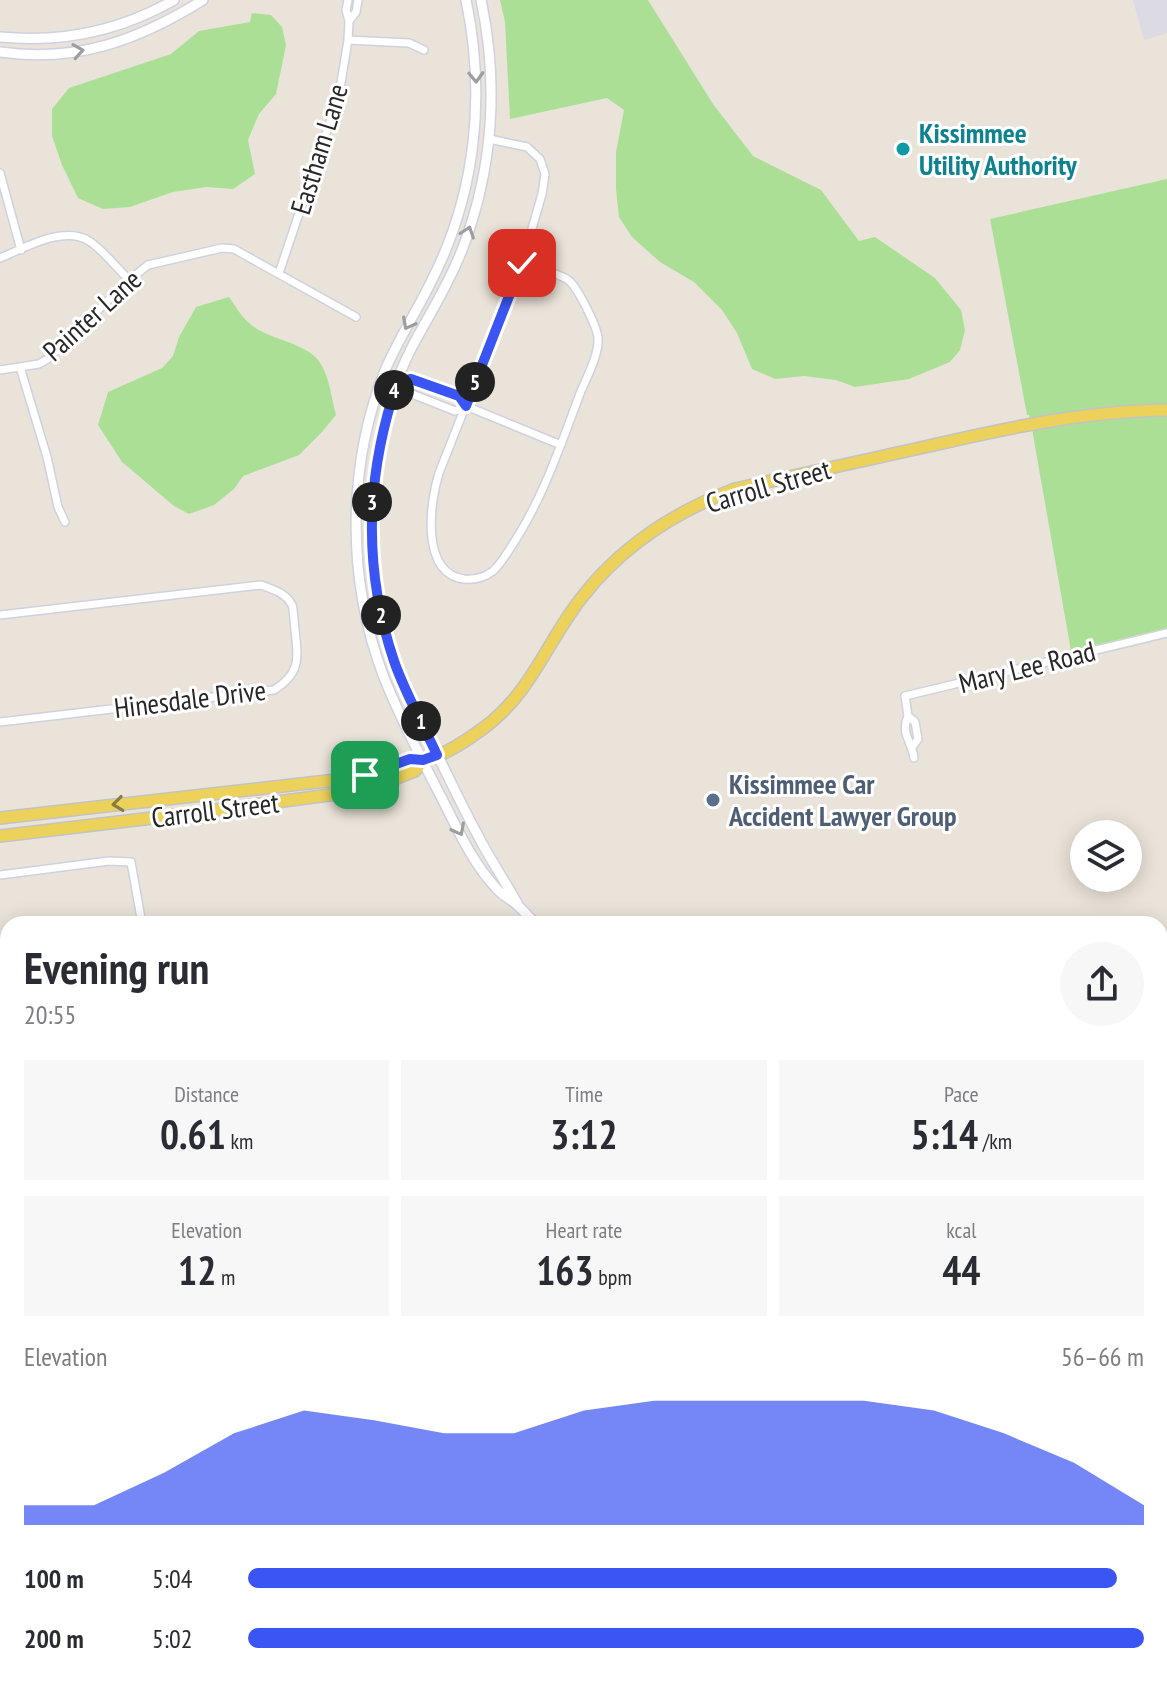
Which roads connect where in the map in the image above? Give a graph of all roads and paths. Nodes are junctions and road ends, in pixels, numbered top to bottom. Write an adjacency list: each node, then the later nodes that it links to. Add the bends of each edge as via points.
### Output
1 (174, 0): 8 (street, via 130,22 88,34)
2 (203, 0): 11 (street, one-way to 2, via 57,54 112,44)
3 (348, 0): 7 (street, Eastham Lane)
4 (358, 0): 7 (street, Eastham Lane)
5 (466, 0): 22 (street, one-way to 22, via 476,91 466,186 443,257)
6 (481, 0): 12 (street, via 491,74)
7 (349, 21): 9 (street, Eastham Lane)
8 (0, 37)
9 (348, 40): 10 (street, via 409,43); 17 (street, Eastham Lane, via 339,95)
10 (424, 50)
11 (0, 52)
12 (489, 139): 16 (street, via 527,147 540,159 545,174); 23 (street, one-way to 12, via 461,252)
13 (0, 173): 14 (street)
14 (21, 250): 15 (street); 18 (street, via 52,238 78,236 91,241)
15 (0, 258)
16 (522, 263): 24 (street); 26 (street, via 569,280 599,338)
17 (279, 273): 18 (street, Painter Lane, via 222,248 148,265); 19 (street, Painter Lane)
18 (129, 280): 20 (street, Painter Lane, via 49,358)
19 (356, 317)
20 (20, 367): 21 (street, Painter Lane); 27 (street)
21 (0, 370)
22 (384, 374): 23 (street); 33 (street, via 360,469 358,565 383,674)
23 (400, 381): 24 (street, via 411,379 459,396); 24 (street, via 407,392 455,411); 31 (street, via 375,468 373,567 395,663)
24 (466, 406): 26 (street); 26 (street, via 432,500 435,554 453,576 473,579 494,570 527,523)
25 (1167, 410): 31 (main road, Carroll Street, via 1126,410 1016,427 711,498 616,559 582,596 535,673 505,709)
26 (561, 445)
27 (65, 522)
28 (0, 615): 30 (street, Hinesdale Drive, via 261,585 292,604 298,657 295,670 274,690)
29 (1167, 633): 32 (street, Mary Lee Road, via 905,696 918,739)
30 (0, 722)
31 (437, 755): 33 (main road, Carroll Street); 39 (street)
32 (914, 758)
33 (423, 760): 34 (main road, Carroll Street); 35 (main road, Carroll Street, via 415,771 344,793); 39 (street, one-way to 39, via 476,861)
34 (307, 783): 35 (main road, via 297,789 197,802); 36 (main road, Carroll Street, one-way to 36)
35 (186, 814): 37 (main road, Carroll Street)
36 (0, 818)
37 (0, 836)
38 (0, 875): 40 (street, via 131,862)
39 (518, 906): 41 (street)
40 (141, 916)
41 (528, 916)

